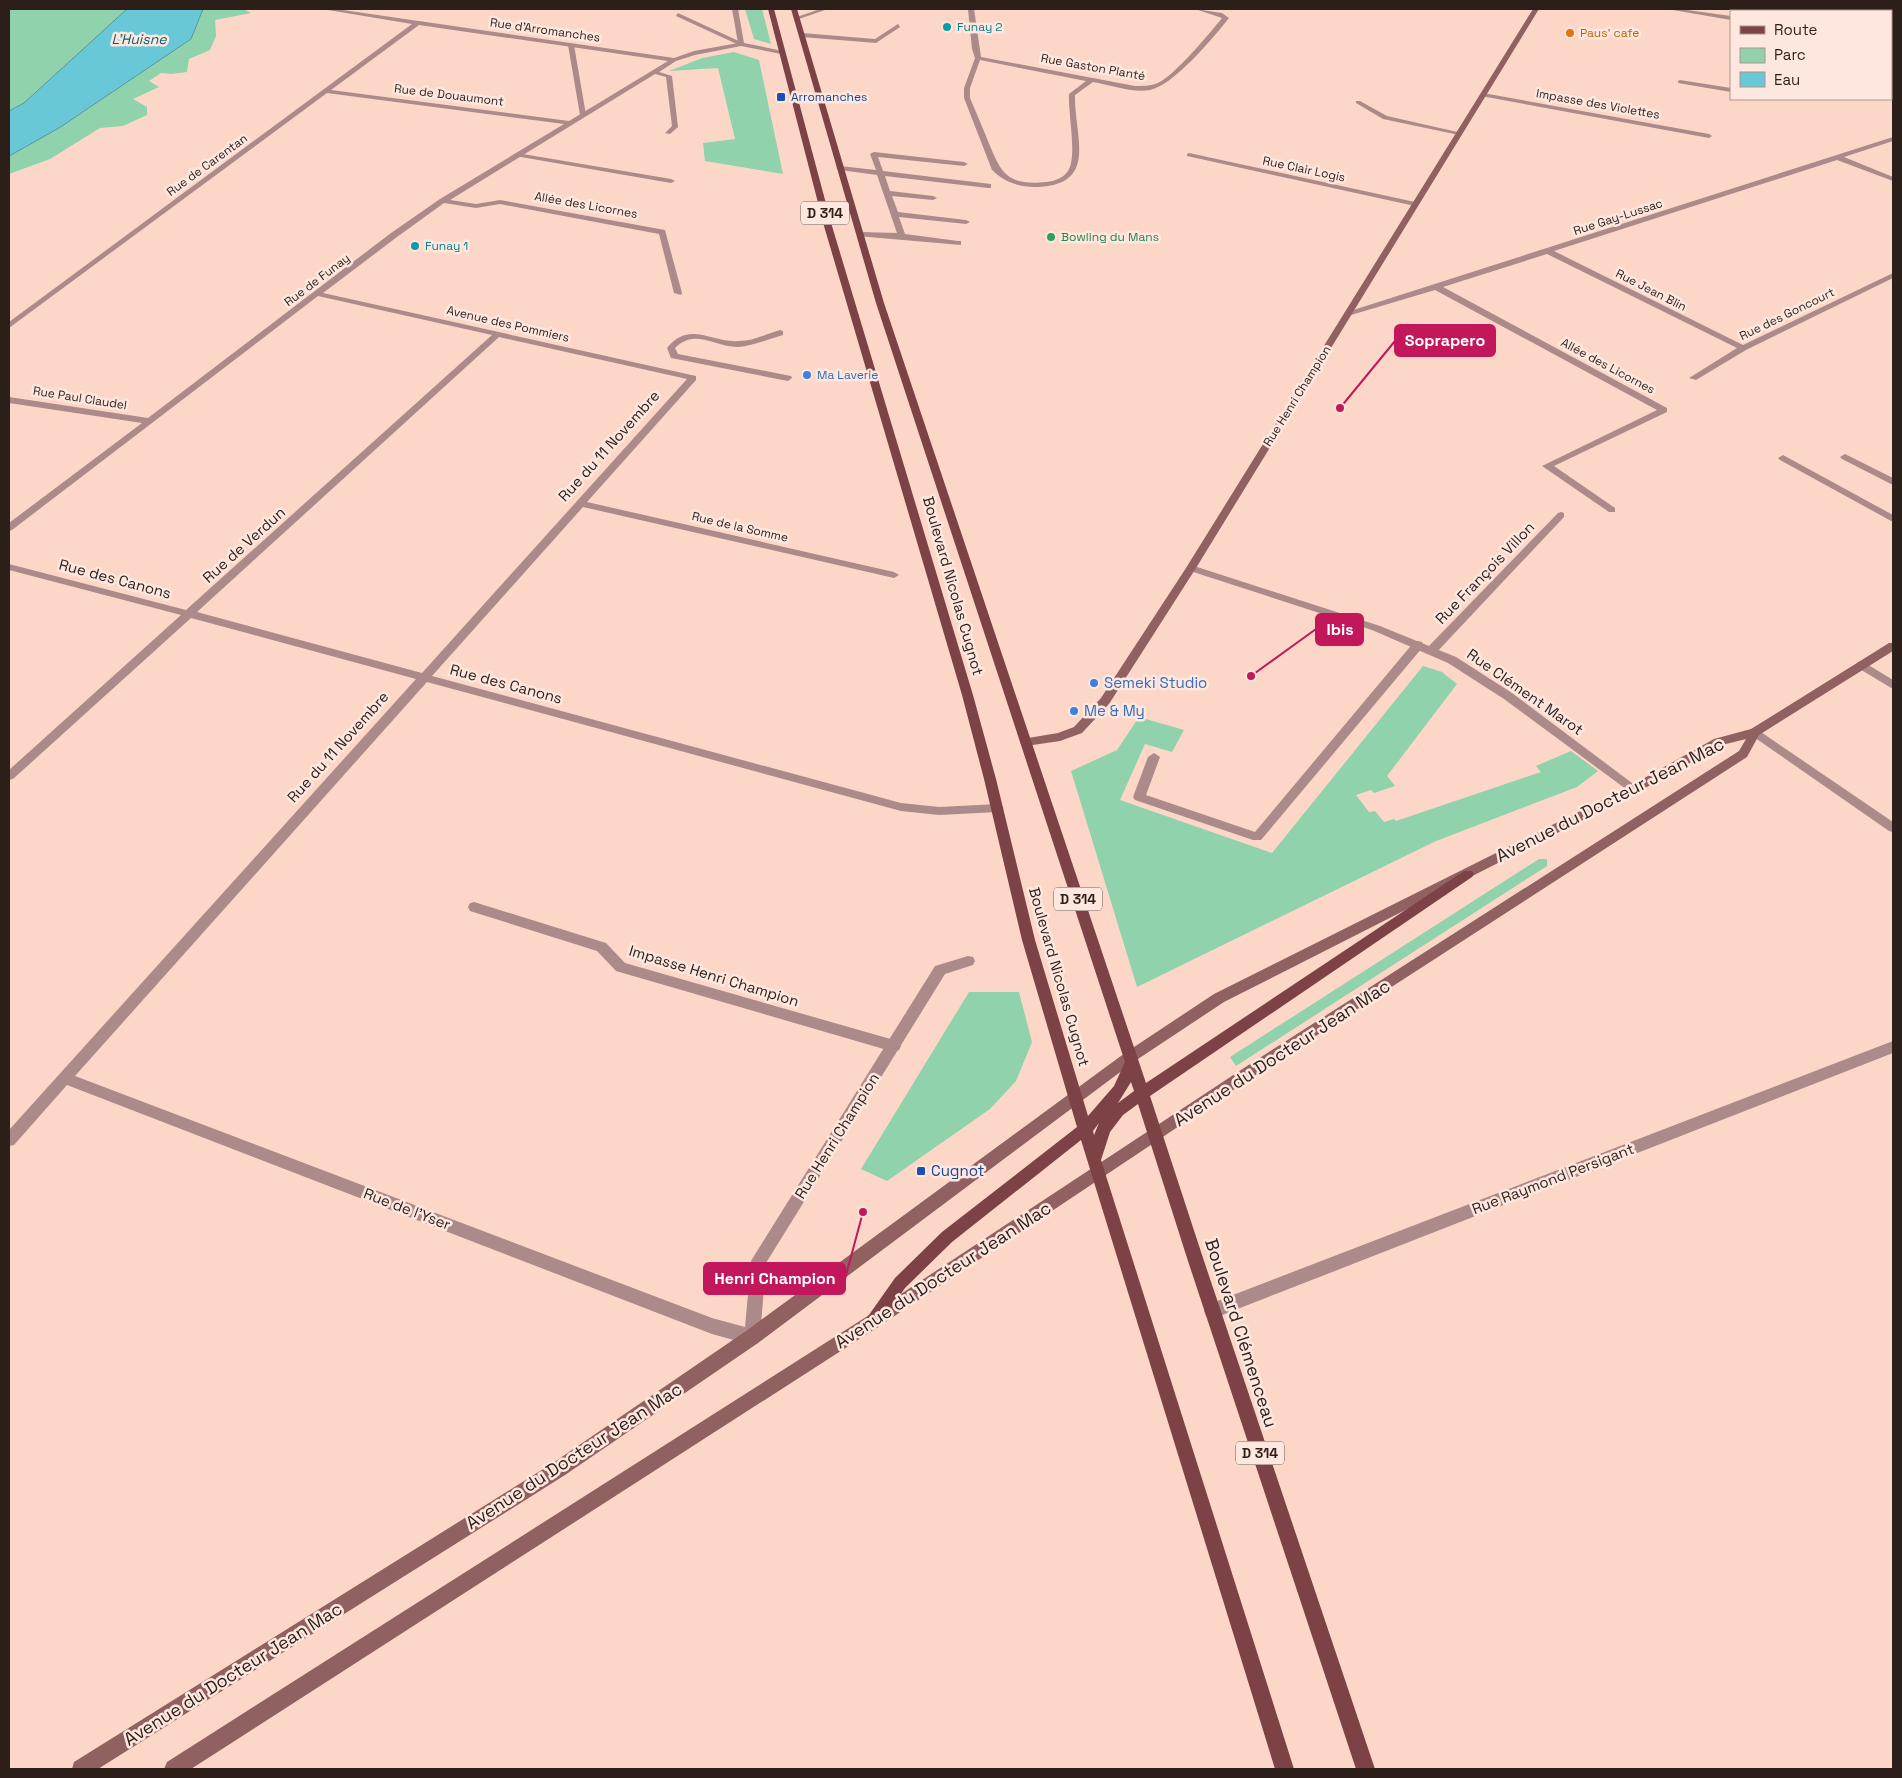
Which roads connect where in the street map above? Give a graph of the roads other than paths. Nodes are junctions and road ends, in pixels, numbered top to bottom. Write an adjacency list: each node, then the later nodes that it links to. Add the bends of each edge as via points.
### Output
1 (324, 9): 13 (street, Rue d'Arromanches)
2 (735, 9): 16 (street)
3 (771, 9): 18 (main road, Boulevard Nicolas Cugnot / D 314)
4 (825, 9): 10 (street)
5 (970, 9): 19 (street)
6 (1198, 9): 22 (street, Rue Gaston Planté, via 1226,18 1163,83 1135,88)
7 (1536, 9): 26 (main road, Rue Henri Champion)
8 (1670, 9): 12 (street)
9 (1727, 9): 12 (street)
10 (795, 13): 15 (main road, Boulevard Nicolas Cugnot / D 314)
11 (678, 15): 16 (street, Rue de Funay)
12 (1727, 18)
13 (417, 23): 17 (street, Rue d'Arromanches); 25 (street, Rue de Carentan)
14 (898, 26): 15 (street, via 876,41)
15 (802, 34): 38 (main road, Boulevard Nicolas Cugnot / D 314)
16 (741, 44): 18 (street, Rue de Funay); 20 (street, Rue de Funay)
17 (571, 45): 20 (street, Rue d'Arromanches); 28 (street)
18 (781, 52): 90 (main road, Boulevard Nicolas Cugnot / D 314, via 851,307 935,582)
19 (978, 58): 22 (street, Rue Gaston Planté); 22 (street, via 967,88 967,98 995,168 1002,176 1015,182 1055,184 1071,174 1076,157 1070,107 1072,94)
20 (674, 60): 21 (street, Rue de Funay)
21 (653, 72): 28 (street, Rue de Funay); 30 (street, via 669,76 675,127)
22 (1090, 80)
23 (1680, 82): 24 (street)
24 (1730, 90)
25 (326, 91): 29 (street, Rue de Douaumont); 58 (street, Rue de Carentan)
26 (1483, 95): 31 (main road, Rue Henri Champion); 32 (street, Impasse des Violettes)
27 (1358, 102): 31 (street, via 1385,118)
28 (583, 115): 29 (street, Rue de Funay)
29 (569, 123): 34 (street, Rue de Funay)
30 (668, 133)
31 (1459, 133): 46 (main road, Rue Henri Champion)
32 (1709, 136)
33 (1893, 139): 36 (street, Rue Gay-Lussac)
34 (517, 155): 41 (street); 45 (street, Rue de Funay)
35 (1189, 155): 46 (street, Rue Clair Logis)
36 (1839, 158): 40 (street); 52 (street, Rue Gay-Lussac)
37 (964, 164): 39 (street, via 874,154)
38 (840, 168): 39 (street); 49 (main road, Boulevard Nicolas Cugnot / D 314)
39 (881, 173): 42 (street); 43 (street)
40 (1893, 179)
41 (671, 180)
42 (988, 186)
43 (888, 193): 44 (street); 47 (street)
44 (933, 198)
45 (443, 201): 55 (street, Allée des Licornes, via 476,206 500,202 662,232); 56 (street, Rue de Funay)
46 (1415, 204): 57 (main road, Rue Henri Champion)
47 (894, 214): 48 (street); 50 (street)
48 (966, 222)
49 (860, 234): 50 (street); 86 (main road, Boulevard Nicolas Cugnot / D 314)
50 (902, 236): 51 (street)
51 (958, 243)
52 (1548, 251): 54 (street, Rue Gay-Lussac); 61 (street, Rue Jean Blin)
53 (1893, 275): 61 (street, Rue des Goncourt)
54 (1436, 288): 57 (street, Rue Gay-Lussac); 71 (street, Allée des Licornes, via 1664,410 1547,466)
55 (678, 293)
56 (318, 294): 60 (street, Avenue des Pommiers); 66 (street, Rue de Funay)
57 (1348, 313): 76 (main road, Rue Henri Champion)
58 (9, 326)
59 (780, 333): 63 (street, via 738,345 690,335 678,339 671,348 674,356)
60 (498, 334): 62 (street, Avenue des Pommiers); 78 (street, Rue de Verdun)
61 (1743, 348): 64 (street, Rue des Goncourt)
62 (693, 378): 70 (street, Rue du 11 Novembre)
63 (788, 378)
64 (1693, 378)
65 (9, 400): 66 (street, Rue Paul Claudel)
66 (148, 421): 74 (street, Rue de Funay)
67 (1845, 457): 69 (street)
68 (1783, 458): 73 (street)
69 (1893, 482)
70 (580, 503): 77 (street, Rue de la Somme); 83 (street, Rue du 11 Novembre)
71 (1612, 510)
72 (1561, 515): 81 (street, Rue François Villon)
73 (1893, 519)
74 (9, 528)
75 (9, 567): 78 (street, Rue des Canons)
76 (1191, 568): 79 (street, Rue Clément Marot, via 1376,628); 86 (main road, Rue Henri Champion, via 1105,701 1078,730 1060,737)
77 (894, 575)
78 (190, 614): 83 (street, Rue des Canons); 88 (street, Rue de Verdun)
79 (1418, 645): 81 (street, Rue Clément Marot); 87 (street, via 1257,837 1139,797)
80 (1893, 646): 82 (main road)
81 (1431, 651): 89 (street, Rue Clément Marot, via 1452,660 1508,696)
82 (1862, 665): 84 (street); 85 (main road)
83 (423, 677): 90 (street, Rue des Canons, via 901,807 939,811); 98 (street, Rue du 11 Novembre)
84 (1893, 685)
85 (1755, 732): 89 (main road, Avenue du Docteur Jean Mac, via 1718,742); 91 (street); 102 (main road, Avenue du Docteur Jean Mac, via 1743,754 1252,1070)
86 (1026, 742): 97 (main road, Boulevard Nicolas Cugnot / D 314)
87 (1154, 757)
88 (9, 776)
89 (1634, 789): 92 (main road, Avenue du Docteur Jean Mac)
90 (998, 808): 100 (main road, Boulevard Nicolas Cugnot / D 314, via 1021,913)
91 (1893, 828)
92 (1468, 874): 97 (main road, Avenue du Docteur Jean Mac, via 1219,998); 99 (main road)
93 (474, 907): 95 (street, Impasse Henri Champion, via 601,947 621,968)
94 (968, 961): 95 (street, Rue Henri Champion, via 940,970)
95 (894, 1046): 107 (street, Rue Henri Champion, via 759,1261)
96 (1893, 1047): 105 (street, Rue Raymond Persigant)
97 (1131, 1059): 99 (main road, Boulevard Nicolas Cugnot); 100 (main road, Avenue du Docteur Jean Mac); 101 (main road, via 1127,1078)
98 (64, 1078): 103 (street, Rue du 11 Novembre); 107 (street, Rue de l'Yser, via 712,1326)
99 (1142, 1093): 102 (main road, Boulevard Nicolas Cugnot / D 314); 104 (main road, via 1104,1125 1095,1158)
100 (1076, 1096): 101 (main road, Boulevard Nicolas Cugnot / D 314); 107 (main road, Avenue du Docteur Jean Mac)
101 (1085, 1129): 104 (main road, Boulevard Nicolas Cugnot / D 314); 106 (main road, via 947,1237 900,1283)
102 (1155, 1136): 104 (main road, Avenue du Docteur Jean Mac); 105 (main road, Boulevard Clémenceau / D 314)
103 (9, 1140)
104 (1097, 1174): 106 (main road, Avenue du Docteur Jean Mac); 110 (main road, D 314)
105 (1212, 1311): 111 (main road, Boulevard Clémenceau / D 314)
106 (872, 1322): 109 (main road, Avenue du Docteur Jean Mac)
107 (752, 1337): 108 (main road, Avenue du Docteur Jean Mac, via 559,1469)
108 (81, 1769)
109 (174, 1769)
110 (1285, 1769)
111 (1366, 1769)

